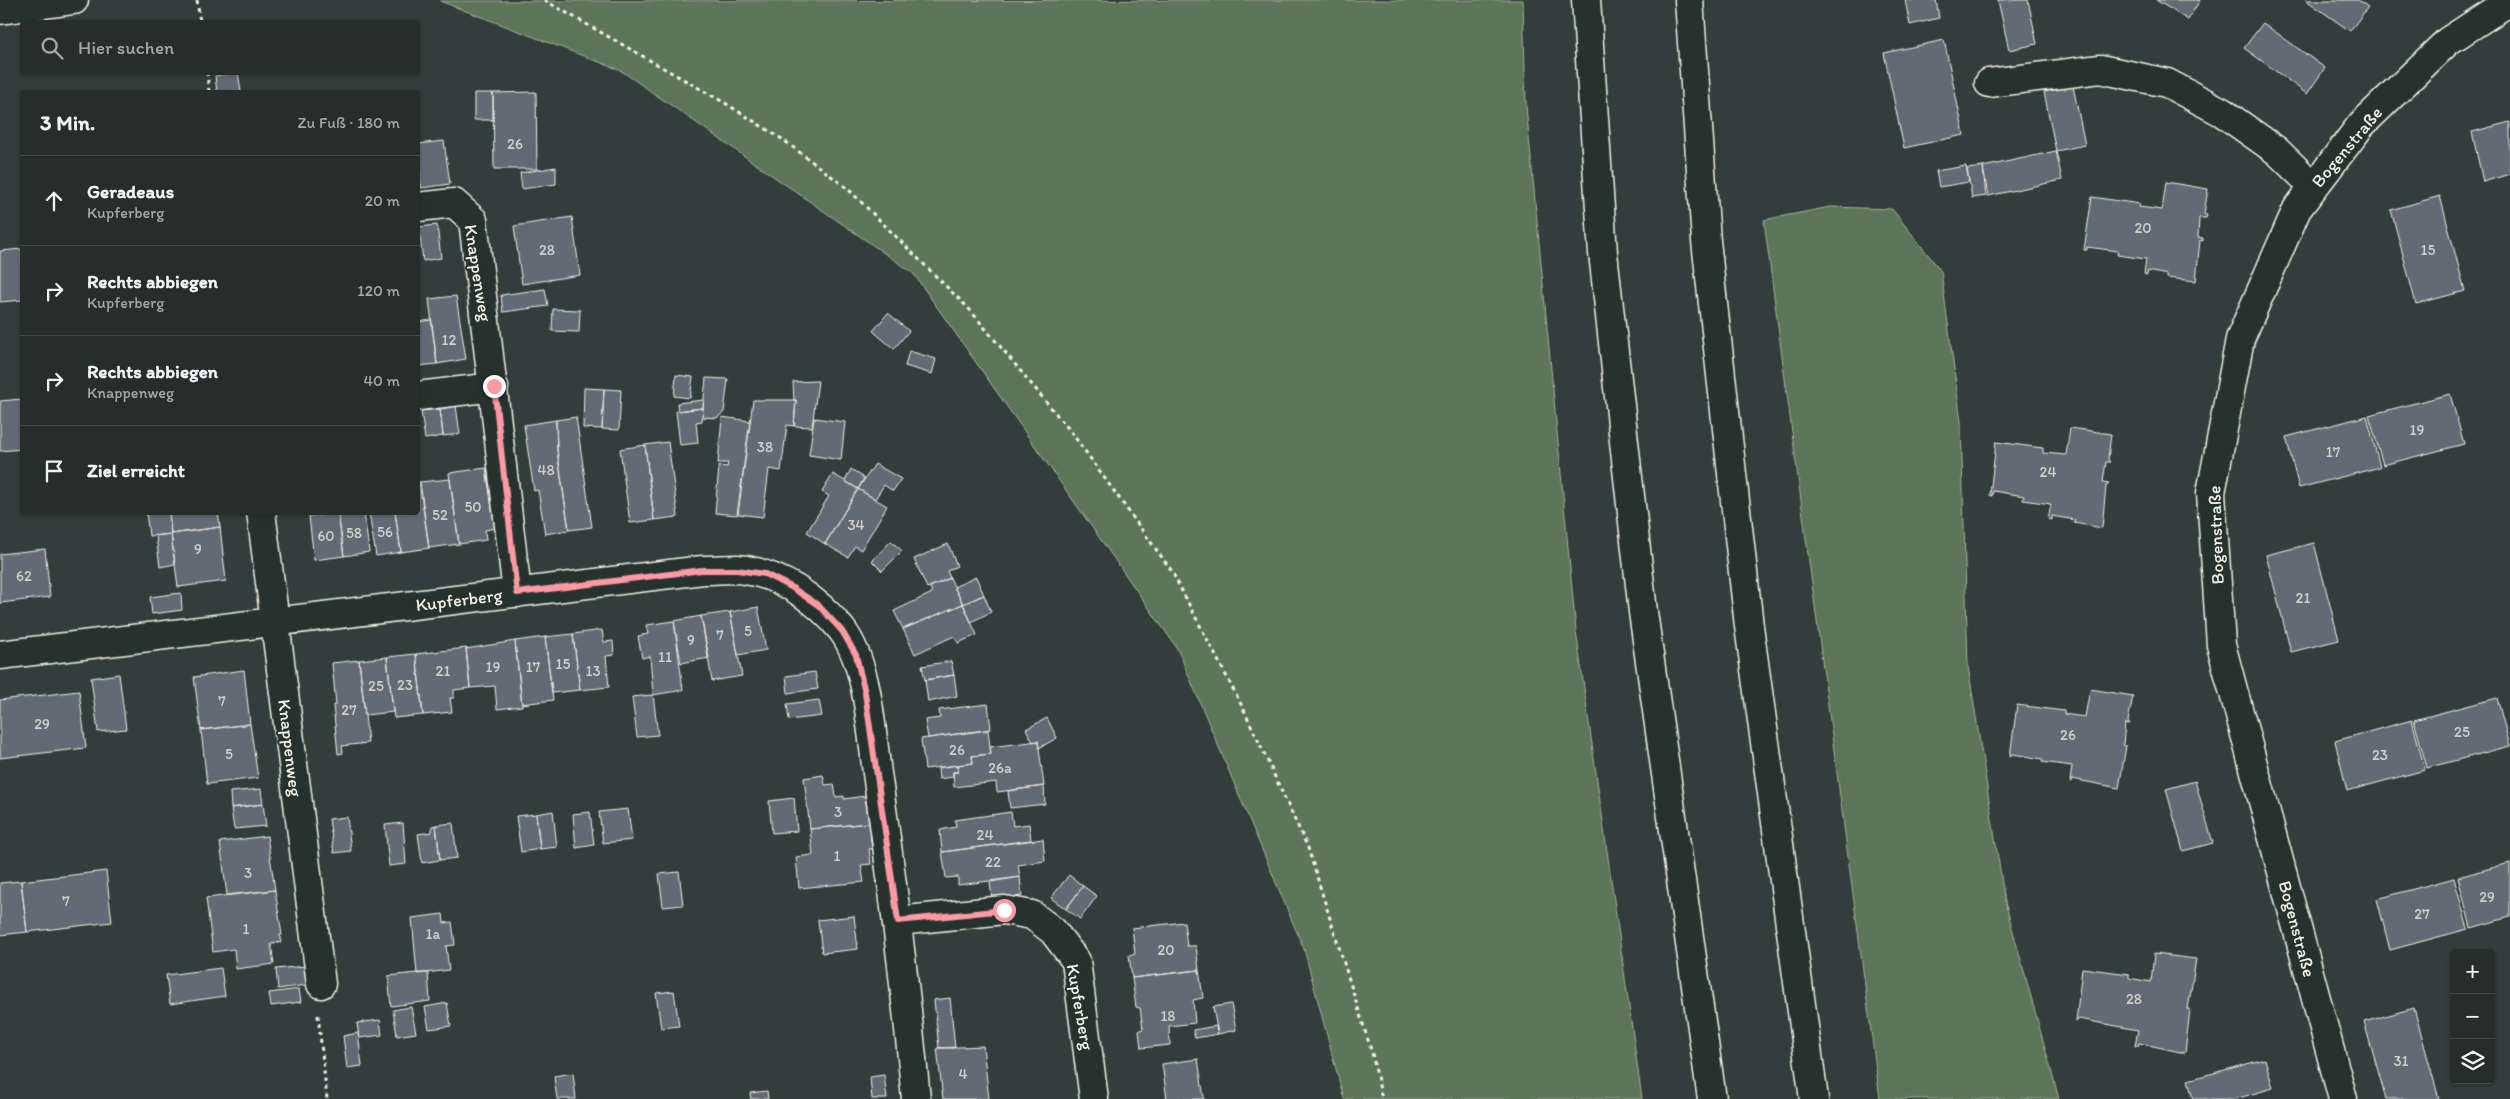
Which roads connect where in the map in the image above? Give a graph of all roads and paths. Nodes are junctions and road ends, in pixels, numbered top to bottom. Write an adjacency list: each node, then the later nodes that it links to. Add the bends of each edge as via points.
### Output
1 (74, 0): 7 (main road)
2 (197, 0): 8 (path)
3 (544, 0): 25 (path, via 725,103 782,139 847,188 970,310 1072,433 1171,570 1244,710 1308,848 1372,1053)
4 (1586, 0): 26 (main road, via 1603,253 1642,603)
5 (1689, 0): 27 (main road, via 1706,242 1746,606)
6 (2510, 1): 12 (main road, Bogenstraße, via 2448,41 2361,125)
7 (0, 10)
8 (200, 20)
9 (207, 75): 11 (path)
10 (1989, 83): 12 (main road, via 2100,69 2167,83 2222,112 2276,152)
11 (209, 90)
12 (2314, 186): 28 (main road, Bogenstraße, via 2297,209 2240,339 2211,493 2221,645)
13 (420, 207): 14 (main road, Knappenweg, via 454,203 473,220)
14 (494, 386): 15 (main road); 17 (main road, Knappenweg)
15 (420, 396)
16 (261, 515): 18 (main road, Knappenweg)
17 (517, 593): 18 (main road, Kupferberg); 20 (main road, Kupferberg, via 702,570 737,570 765,574 818,605 842,631 856,655 865,693)
18 (274, 623): 19 (main road, Kupferberg); 21 (main road, Knappenweg)
19 (0, 655)
20 (898, 921): 23 (main road, Kupferberg); 24 (main road, Kupferberg, via 1004,910 1032,915 1053,932 1076,961)
21 (321, 984): 22 (path, via 318,1020)
22 (327, 1099)
23 (916, 1099)
24 (1094, 1099)
25 (1382, 1099)
26 (1712, 1099)
27 (1814, 1099)
28 (2342, 1099)

